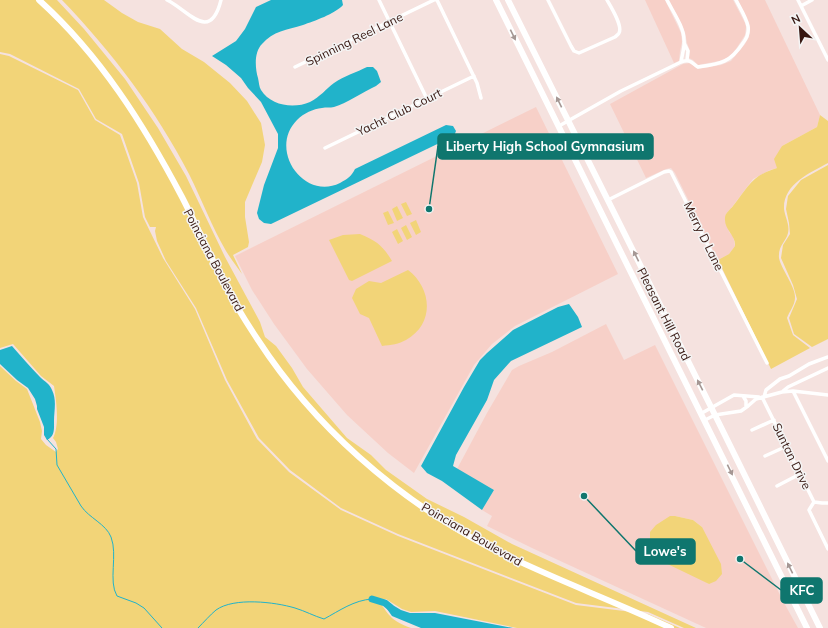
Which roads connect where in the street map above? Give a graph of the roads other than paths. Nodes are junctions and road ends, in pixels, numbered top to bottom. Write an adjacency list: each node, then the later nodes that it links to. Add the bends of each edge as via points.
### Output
1 (39, 0): 53 (main road, Poinciana Boulevard, via 79,40 116,86 148,135 182,196 225,286 257,339 314,412 348,447 396,489 485,544 530,567)
2 (167, 0): 3 (street, via 201,21 216,16)
3 (221, 0)
4 (379, 0): 15 (street)
5 (436, 0): 15 (street, Spinning Reel Lane); 21 (street)
6 (496, 0): 25 (main road, Pleasant Hill Road, one-way to 25)
7 (508, 0): 24 (main road, Pleasant Hill Road, one-way to 7)
8 (548, 0): 9 (street, via 570,46 579,53 619,33 620,28)
9 (607, 0)
10 (667, 0): 16 (street, via 683,33)
11 (736, 0): 17 (street, via 748,27 747,36 738,51 730,59 710,65 698,67)
12 (798, 0): 14 (street)
13 (812, 0): 14 (street)
14 (801, 6): 18 (street)
15 (390, 22): 20 (street, Spinning Reel Lane); 23 (street)
16 (684, 43): 17 (street, via 688,51); 19 (street)
17 (687, 60): 19 (street)
18 (828, 60)
19 (681, 62): 24 (street, via 621,91)
20 (295, 68)
21 (474, 76): 22 (street); 23 (street, Yacht Club Court)
22 (481, 98)
23 (427, 99): 26 (street, Yacht Club Court)
24 (568, 122): 25 (street); 28 (main road, Pleasant Hill Road)
25 (559, 126): 27 (main road, Pleasant Hill Road)
26 (325, 148)
27 (590, 188): 28 (main road); 39 (main road, Pleasant Hill Road)
28 (608, 200): 30 (street, Merry D Lane, via 664,172 671,172); 37 (main road, Pleasant Hill Road, one-way to 28)
29 (828, 357): 36 (street, via 780,379 766,390)
30 (767, 363)
31 (828, 368): 33 (street)
32 (793, 391): 33 (street); 34 (street); 45 (street)
33 (782, 392): 36 (street)
34 (828, 395)
35 (743, 396): 36 (street); 37 (street, via 734,395); 38 (street)
36 (763, 397): 38 (street); 42 (street, Suntan Drive)
37 (711, 407): 39 (street); 40 (main road, Pleasant Hill Road)
38 (746, 408): 40 (street)
39 (702, 413): 41 (main road, Pleasant Hill Road)
40 (715, 415): 41 (street); 55 (main road, Pleasant Hill Road, one-way to 40)
41 (705, 420): 54 (main road, Pleasant Hill Road, one-way to 54)
42 (774, 420): 43 (street); 44 (street, Suntan Drive)
43 (752, 430)
44 (787, 446): 46 (street); 48 (street, Suntan Drive)
45 (826, 451): 47 (street)
46 (766, 456)
47 (828, 461)
48 (800, 474): 49 (street); 50 (street, Suntan Drive)
49 (777, 486)
50 (814, 502): 51 (street, Suntan Drive); 52 (street, via 809,510)
51 (828, 503)
52 (828, 549)
53 (671, 628)
54 (807, 628)
55 (820, 628)

